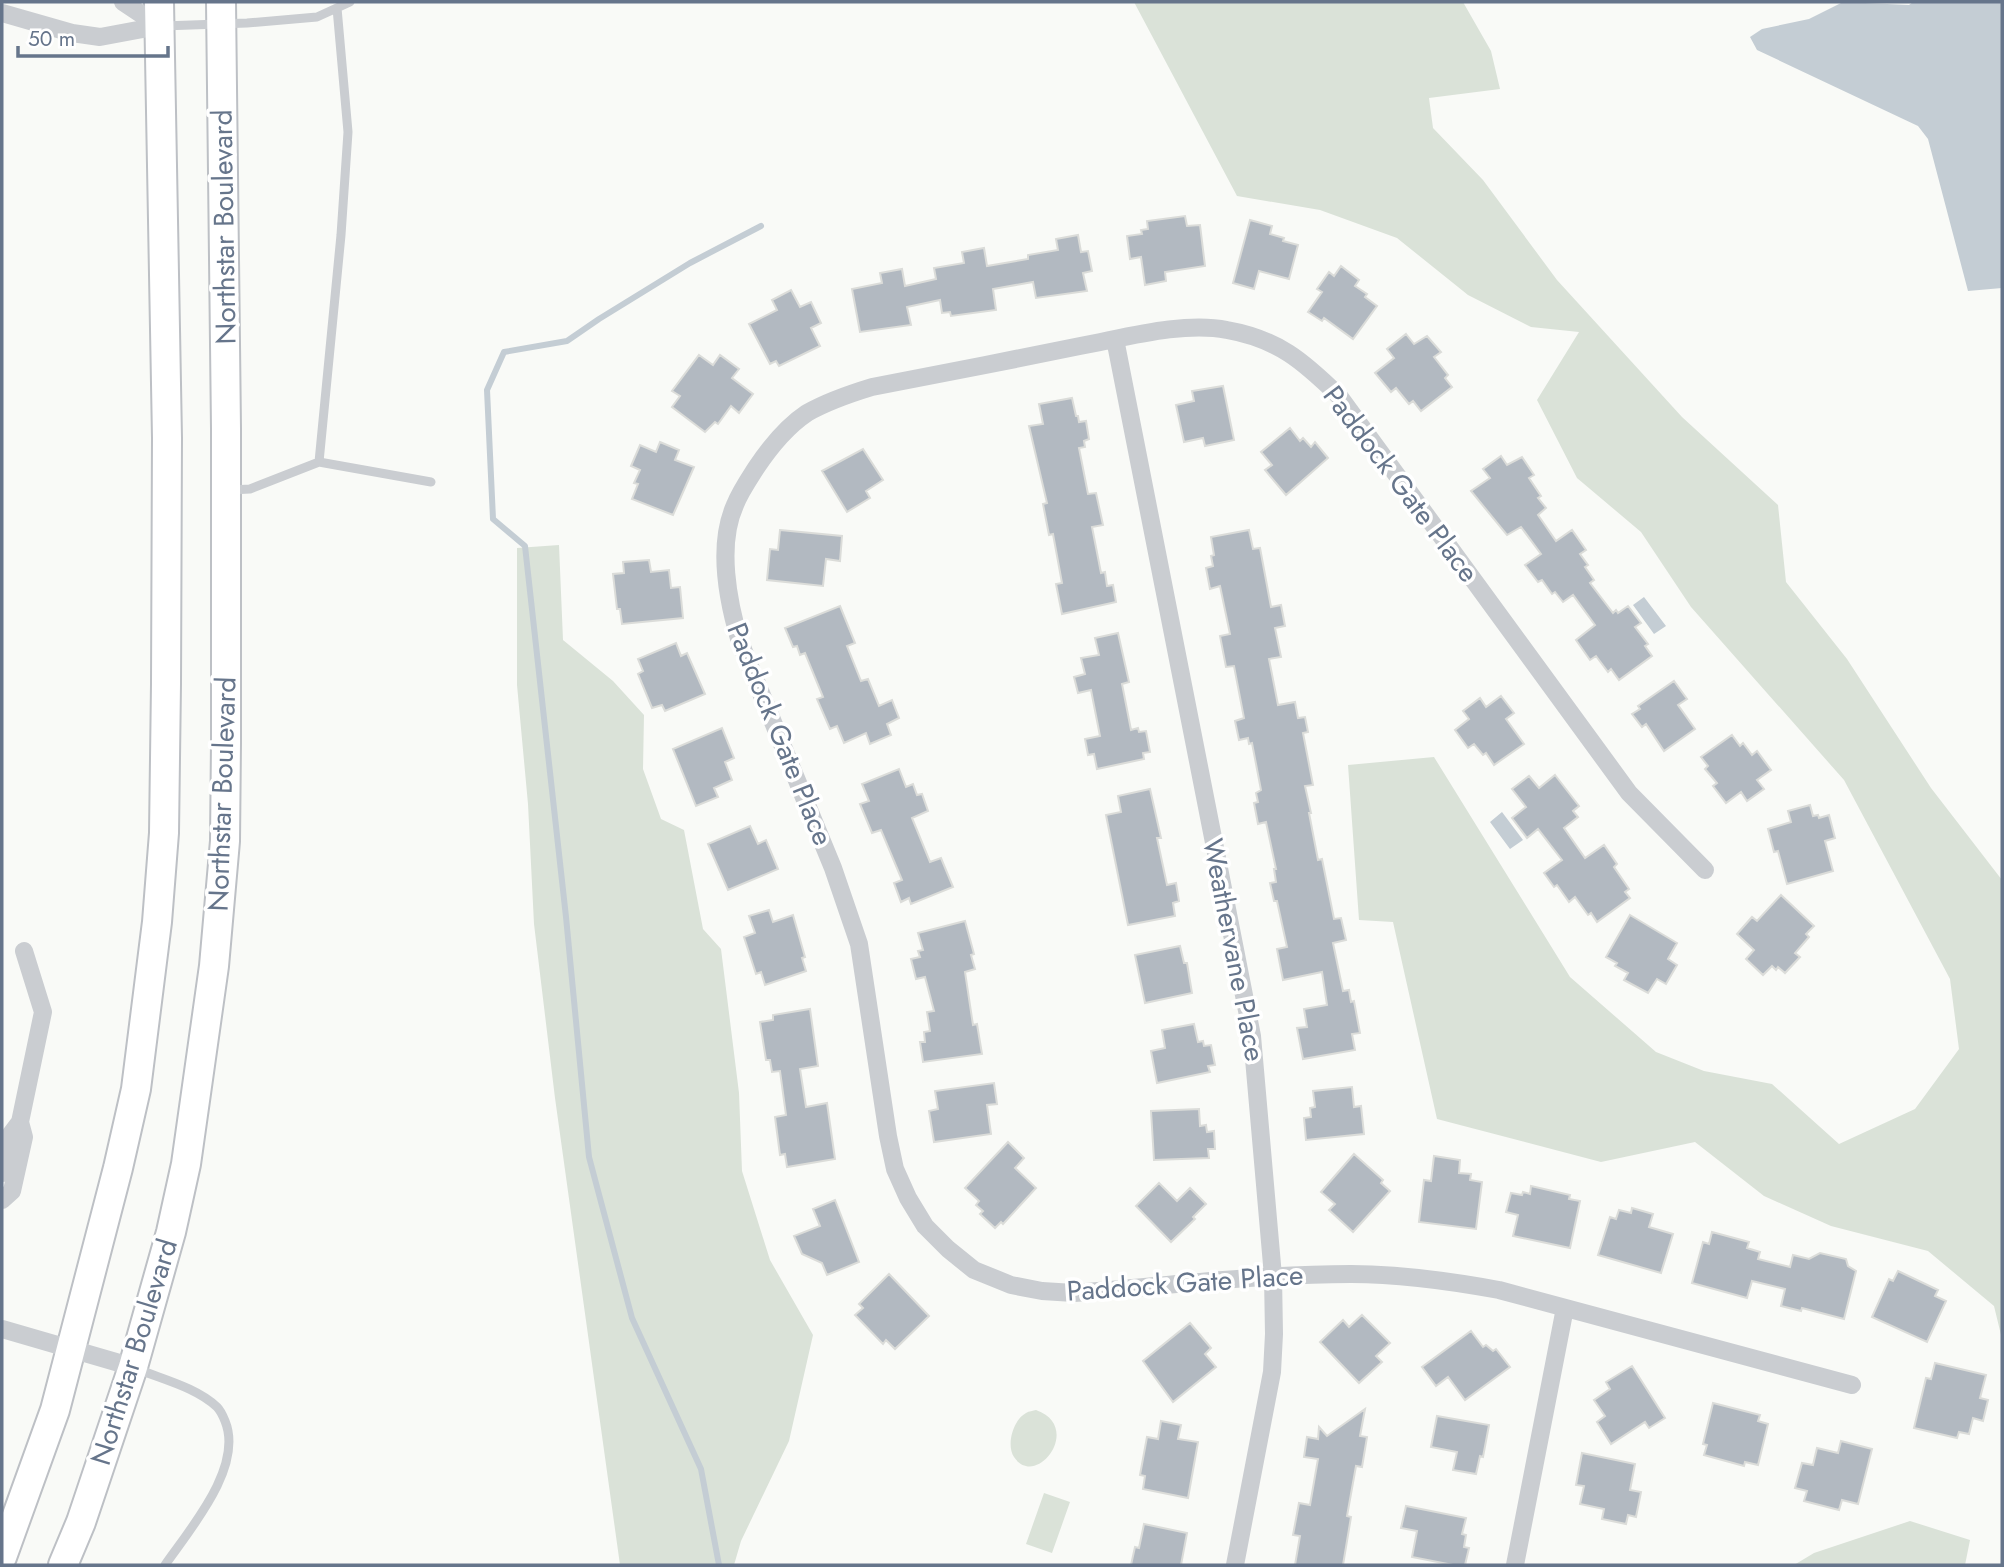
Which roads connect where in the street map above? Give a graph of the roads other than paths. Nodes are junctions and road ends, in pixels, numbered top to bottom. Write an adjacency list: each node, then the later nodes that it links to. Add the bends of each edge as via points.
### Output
1 (123, 2): 6 (street)
2 (350, 2): 3 (lane)
3 (337, 8): 5 (lane, via 317,17); 8 (lane, via 348,132)
4 (2, 13): 6 (street, via 100,37)
5 (222, 13): 6 (lane); 10 (main road, Northstar Boulevard)
6 (159, 14): 19 (main road, Northstar Boulevard, via 167,438 164,833 136,1089)
7 (1115, 340): 11 (street, Paddock Gate Place, via 1187,328 1226,329 1284,348 1310,368 1339,396 1629,793); 16 (street, Weathervane Place, via 1252,1036); 16 (street, Paddock Gate Place, via 872,387 806,414 766,453 734,507 727,542 731,613 848,909 859,944 895,1169 925,1226 974,1270 1042,1291 1074,1293)
8 (319, 462): 9 (lane); 10 (lane, via 250,489)
9 (431, 482)
10 (227, 491): 20 (main road, Northstar Boulevard, via 225,841 214,967 186,1164)
11 (1705, 870)
12 (24, 951): 13 (street, via 43,1012)
13 (20, 1122): 14 (street, via 11,1134); 15 (street, via 23,1137 12,1191)
14 (2, 1173)
15 (2, 1197)
16 (1273, 1276): 17 (street, Paddock Gate Place, via 1440,1279); 25 (street, Weathervane Place, via 1272,1372)
17 (1565, 1308): 21 (street, Paddock Gate Place); 26 (street)
18 (2, 1329): 19 (street)
19 (71, 1348): 20 (street); 22 (main road, Northstar Boulevard, via 46,1436)
20 (133, 1367): 23 (main road, Northstar Boulevard); 24 (lane, via 202,1396 220,1409 229,1431 228,1459 207,1504)
21 (1852, 1385)
22 (2, 1557)
23 (63, 1565)
24 (165, 1565)
25 (1235, 1565)
26 (1515, 1565)

